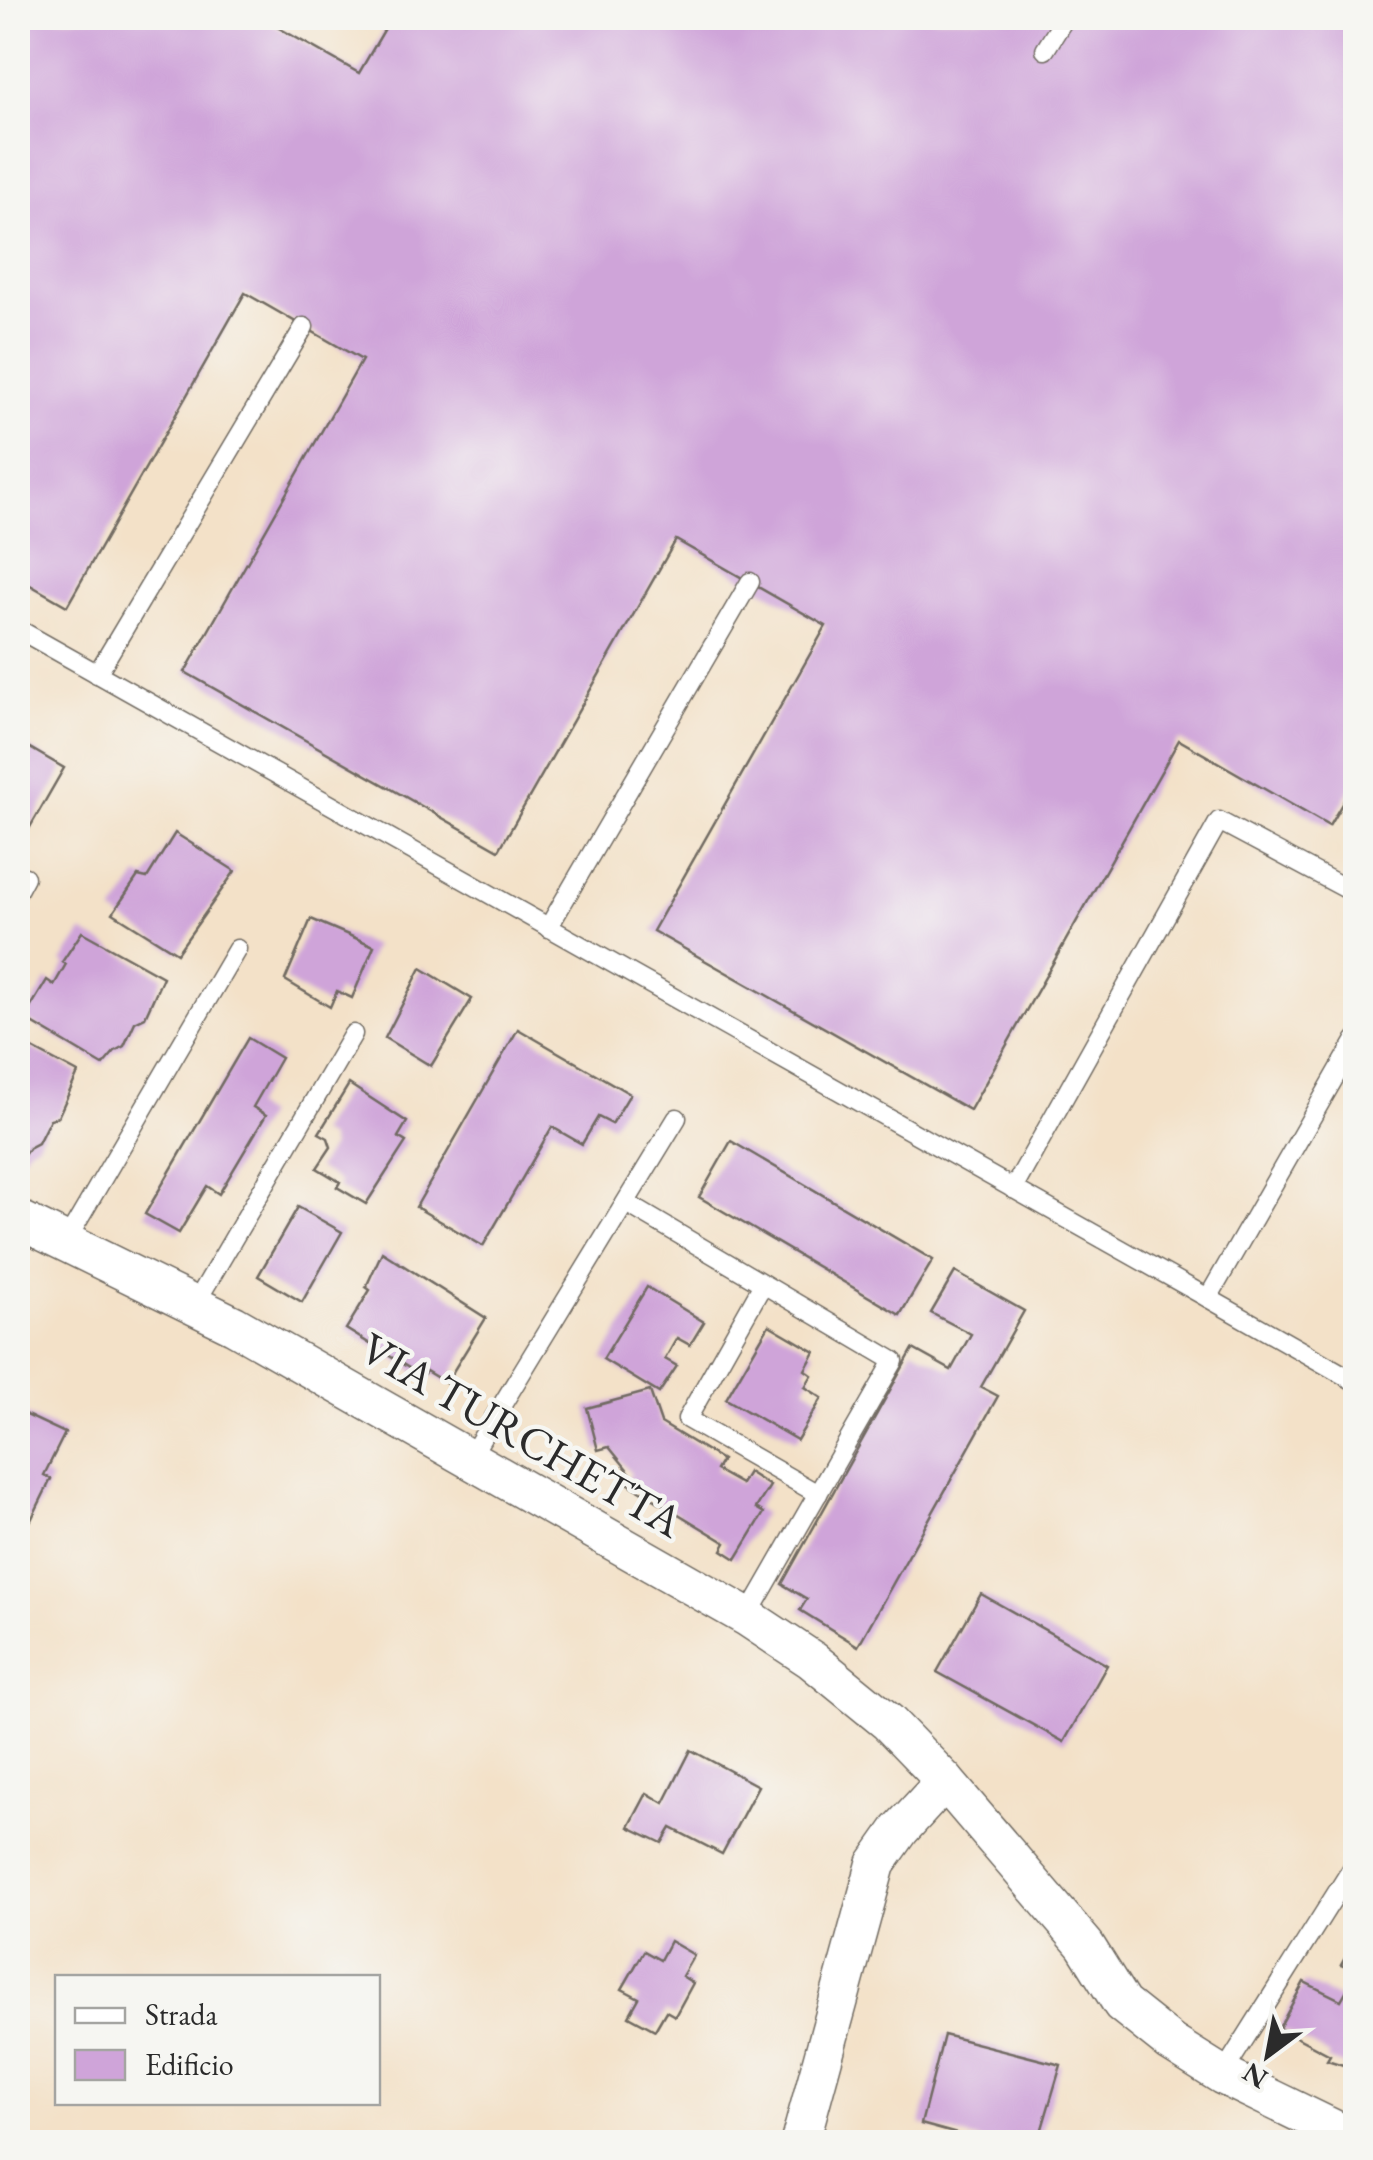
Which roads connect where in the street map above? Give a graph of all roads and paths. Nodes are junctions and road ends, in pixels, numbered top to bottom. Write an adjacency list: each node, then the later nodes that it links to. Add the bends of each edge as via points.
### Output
1 (1065, 18): 2 (lane)
2 (1045, 50)
3 (304, 326): 6 (lane)
4 (750, 582): 8 (lane)
5 (18, 629): 6 (lane)
6 (97, 674): 8 (lane)
7 (1356, 894): 13 (lane, via 1220,821)
8 (548, 928): 13 (lane)
9 (237, 949): 16 (lane)
10 (353, 1034): 19 (lane)
11 (1356, 1040): 18 (lane)
12 (677, 1118): 14 (lane)
13 (1012, 1189): 18 (lane)
14 (626, 1202): 17 (lane); 21 (lane)
15 (18, 1220): 16 (street, VIA TURCHETTA)
16 (65, 1243): 19 (street, VIA TURCHETTA)
17 (763, 1284): 22 (lane, via 894,1361); 22 (lane, via 686,1419)
18 (1208, 1298): 20 (lane)
19 (194, 1306): 21 (street, VIA TURCHETTA)
20 (1356, 1382)
21 (469, 1459): 23 (street, VIA TURCHETTA)
22 (818, 1494): 23 (lane)
23 (748, 1616): 24 (street, VIA TURCHETTA, via 888,1722)
24 (945, 1781): 26 (street, VIA TURCHETTA, via 1085,1945 1122,2004); 28 (street, via 876,1864)
25 (1356, 1862): 26 (lane)
26 (1222, 2075): 27 (street, VIA TURCHETTA)
27 (1356, 2140)
28 (800, 2142)

